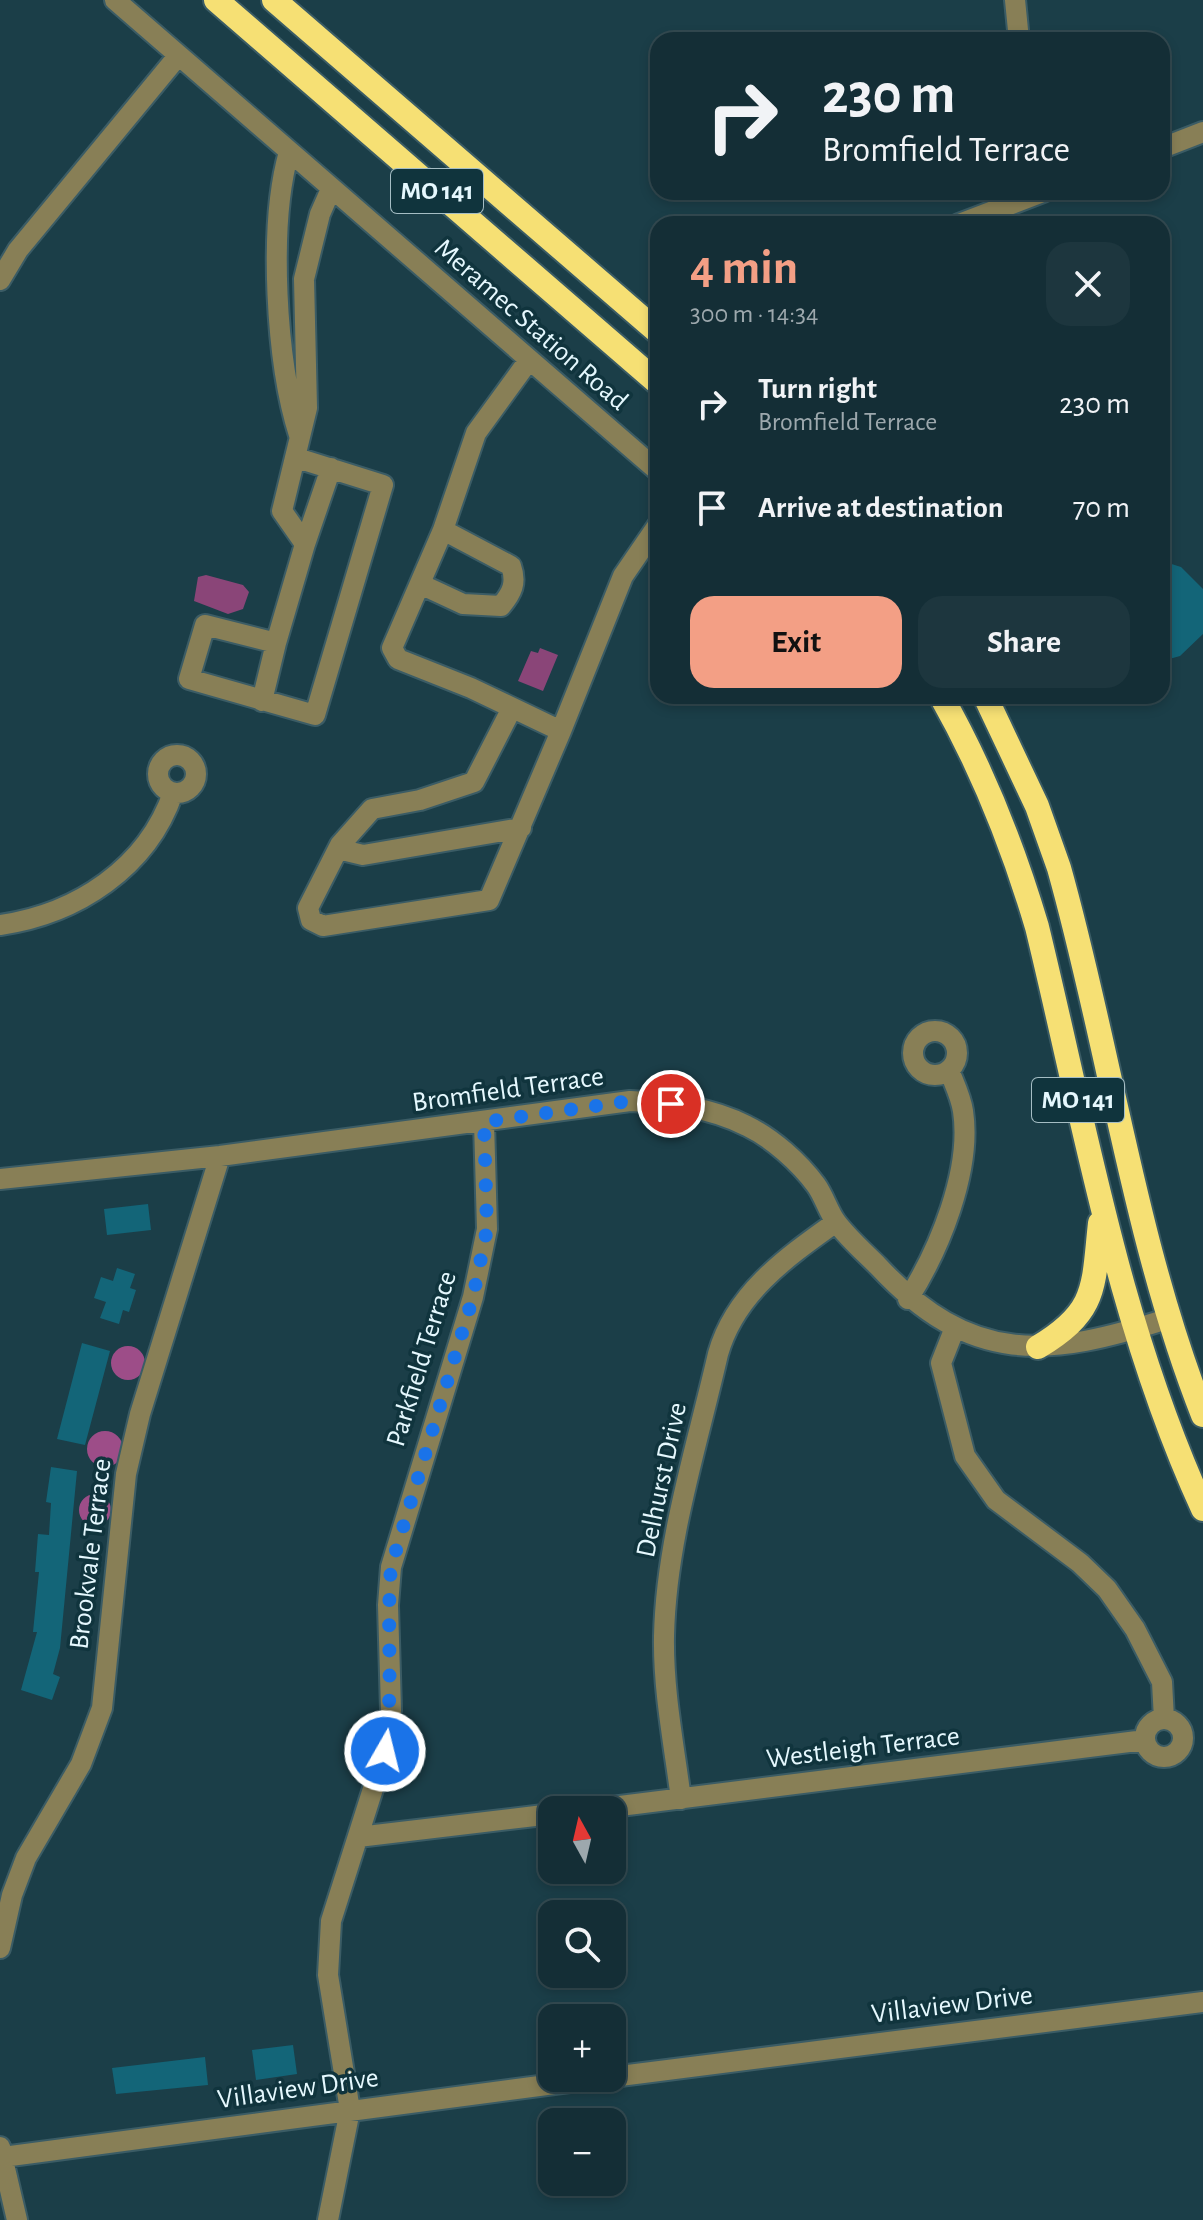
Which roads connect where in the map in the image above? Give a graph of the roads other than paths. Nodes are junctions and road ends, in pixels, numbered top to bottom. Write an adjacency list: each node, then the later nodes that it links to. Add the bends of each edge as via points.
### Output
1 (115, 0): 6 (street, Meramec Station Road)
2 (216, 0): 16 (highway, MO 141)
3 (274, 0): 14 (highway, MO 141)
4 (1015, 0): 5 (street)
5 (1018, 32)
6 (178, 56): 9 (street, Meramec Station Road); 13 (street, via 18,250)
7 (1203, 132): 8 (street)
8 (1170, 145)
9 (289, 152): 10 (street, Meramec Station Road); 17 (street, via 278,219 279,285)
10 (331, 189): 15 (street, Meramec Station Road); 17 (street, via 304,279 307,408)
11 (1024, 200): 12 (street)
12 (989, 216)
13 (0, 280)
14 (650, 325)
15 (529, 360): 18 (street, Meramec Station Road); 20 (street, via 476,433)
16 (650, 376)
17 (299, 448): 19 (street); 22 (street, via 282,511)
18 (650, 464)
19 (331, 468): 22 (street); 25 (street, via 383,485 315,715)
20 (443, 530): 23 (street); 23 (street, via 511,566 511,594 501,606 463,604)
21 (650, 537): 29 (street, via 623,576)
22 (305, 544): 24 (street)
23 (420, 584): 28 (street, via 392,648 398,659)
24 (276, 643): 25 (street); 25 (street, via 205,625 189,679)
25 (262, 701)
26 (945, 704): 38 (highway, MO 141, via 993,799 1017,862)
27 (989, 704): 41 (highway, MO 141, via 1037,806 1059,868)
28 (512, 708): 29 (street); 32 (street, via 474,782 372,809)
29 (561, 731): 31 (street)
30 (173, 793): 33 (street, via 145,848 108,883 60,909)
31 (521, 828): 32 (street, via 363,855); 32 (street, via 489,900 323,926 311,920 308,908)
32 (338, 849)
33 (0, 925)
34 (949, 1070): 40 (street, via 963,1112 959,1165 941,1239)
35 (484, 1122): 36 (street, Bromfield Terrace); 39 (street, Bromfield Terrace, via 630,1101 710,1111 749,1126 779,1146 815,1184); 52 (street, Parkfield Terrace, via 487,1229 473,1297 391,1567 391,1710 385,1751)
36 (220, 1156): 37 (street, Bromfield Terrace); 53 (street, Brookvale Terrace, via 126,1474 102,1708 81,1764)
37 (0, 1179)
38 (1102, 1204): 43 (highway, MO 141); 44 (highway, via 1095,1270 1084,1310)
39 (836, 1222): 40 (street, Bromfield Terrace); 49 (street, Delhurst Drive, via 754,1287 718,1354 673,1555 664,1631)
40 (908, 1299): 42 (street, Bromfield Terrace)
41 (1170, 1318): 43 (street, Bromfield Terrace); 45 (highway, MO 141)
42 (954, 1330): 44 (street, Bromfield Terrace, via 980,1340); 47 (street, via 941,1363 965,1456 996,1500 1107,1589 1162,1682)
43 (1133, 1330): 44 (street, Bromfield Terrace); 46 (highway, MO 141)
44 (1038, 1347)
45 (1203, 1415)
46 (1203, 1509)
47 (1164, 1719): 48 (street, via 1148,1727); 48 (street, via 1183,1733 1179,1751 1155,1755)
48 (1145, 1740): 49 (street, Westleigh Terrace)
49 (681, 1799): 50 (street, Westleigh Terrace)
50 (626, 1806)
51 (538, 1816): 52 (street)
52 (358, 1837): 58 (street, Parkfield Terrace, via 331,1921 328,1975)
53 (6, 1893): 54 (street, Brookvale Terrace)
54 (0, 1948)
55 (1203, 2002): 56 (street, Villaview Drive)
56 (626, 2075)
57 (538, 2086): 58 (street, Villaview Drive)
58 (350, 2110): 59 (street, Villaview Drive); 61 (street, Parkfield Terrace)
59 (1, 2152): 60 (street)
60 (17, 2220)
61 (328, 2220)

